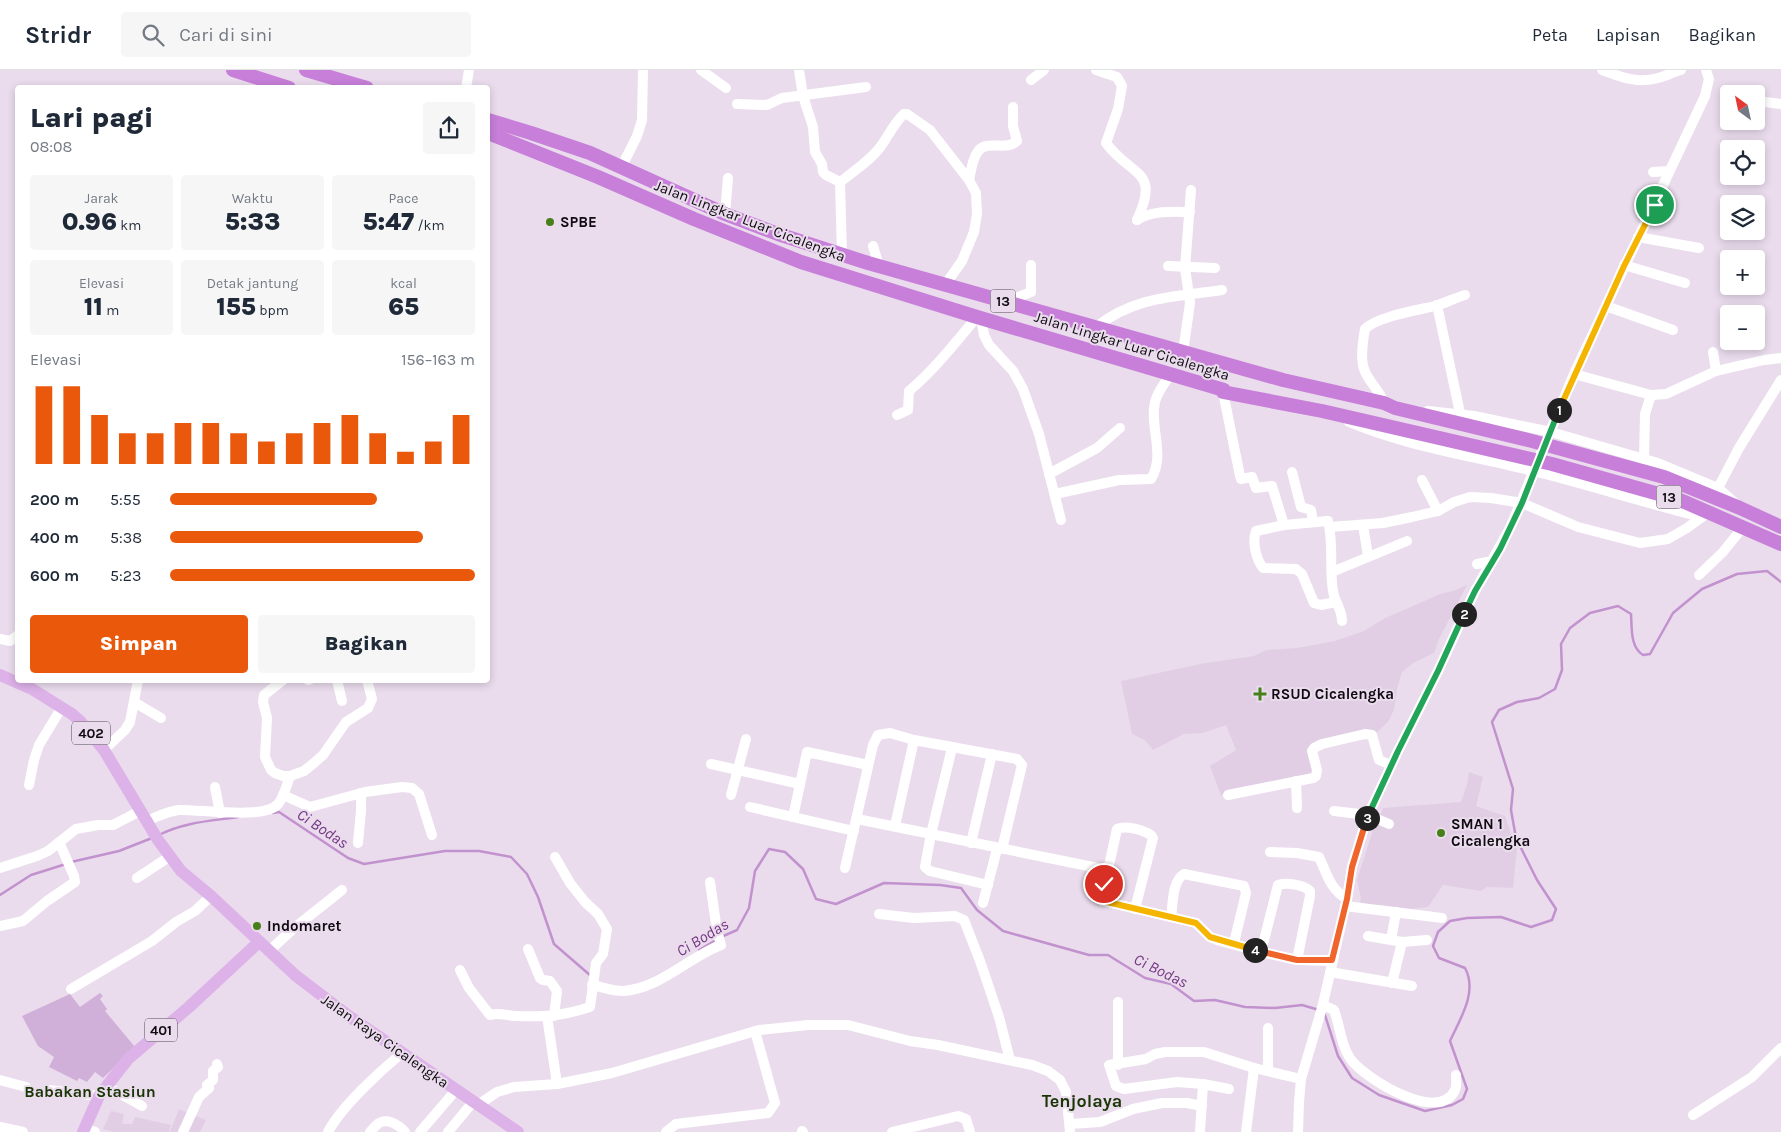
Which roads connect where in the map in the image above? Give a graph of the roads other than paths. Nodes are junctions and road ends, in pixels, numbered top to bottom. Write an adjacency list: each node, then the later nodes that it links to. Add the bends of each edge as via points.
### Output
1 (233, 70): 13 (highway)
2 (306, 70): 14 (highway)
3 (469, 70): 15 (street)
4 (643, 70): 25 (street, via 642,120)
5 (701, 70): 17 (street)
6 (800, 70): 18 (street)
7 (1044, 70): 12 (street)
8 (1096, 70): 32 (street, via 1117,77 1122,86 1106,143 1145,182 1145,204 1137,220 1146,214)
9 (1602, 70): 10 (street, via 1642,82)
10 (1681, 70)
11 (1710, 73): 26 (street, via 1705,96)
12 (1031, 80)
13 (280, 85)
14 (357, 85)
15 (466, 85)
16 (866, 87): 18 (street)
17 (726, 88)
18 (803, 96): 20 (street, via 782,98 767,105); 30 (street, via 813,127 815,152 823,172)
19 (1765, 102): 21 (street)
20 (736, 104)
21 (1781, 104)
22 (1013, 107): 29 (street, via 1017,141 1012,145 986,146 979,150)
23 (490, 121): 25 (highway, Jalan Lingkar Luar Cicalengka / 13, via 590,153)
24 (490, 134): 52 (highway, Jalan Lingkar Luar Cicalengka / 13, via 801,262)
25 (621, 168): 33 (highway, Jalan Lingkar Luar Cicalengka / 13)
26 (1670, 171): 27 (street); 34 (street)
27 (1653, 172)
28 (728, 178): 33 (street)
29 (969, 180): 30 (street, via 930,130 905,114 870,158); 45 (street, via 977,202 974,232 962,261)
30 (840, 182): 37 (street)
31 (1191, 190): 32 (street)
32 (1190, 212): 42 (street)
33 (725, 214): 37 (highway, Jalan Lingkar Luar Cicalengka / 13)
34 (1638, 237): 36 (street); 41 (street)
35 (873, 246): 39 (street)
36 (1699, 248)
37 (842, 255): 39 (highway, Jalan Lingkar Luar Cicalengka / 13)
38 (1032, 265): 49 (street, via 1031,292)
39 (879, 266): 45 (highway, Jalan Lingkar Luar Cicalengka / 13)
40 (1168, 266): 42 (street)
41 (1624, 266): 44 (street); 51 (street)
42 (1185, 268): 43 (street); 47 (street)
43 (1215, 268)
44 (1685, 283)
45 (945, 285): 49 (highway, Jalan Lingkar Luar Cicalengka / 13)
46 (1222, 290): 47 (street)
47 (1189, 295): 53 (street, via 1164,296 1130,307); 55 (street)
48 (1465, 295): 50 (street)
49 (1005, 302): 53 (highway, Jalan Lingkar Luar Cicalengka / 13)
50 (1437, 305): 64 (street, via 1388,318 1365,329 1362,364); 66 (street)
51 (1606, 306): 54 (street); 60 (street)
52 (979, 318): 59 (highway, Jalan Lingkar Luar Cicalengka / 13); 67 (street, via 909,391 908,410); 73 (street, via 989,345 1013,371 1023,388)
53 (1096, 328): 55 (highway, Jalan Lingkar Luar Cicalengka / 13)
54 (1673, 330)
55 (1183, 352): 64 (highway, Jalan Lingkar Luar Cicalengka / 13)
56 (1713, 352): 58 (street)
57 (1781, 358): 58 (street)
58 (1716, 371): 63 (street, via 1666,394)
59 (1170, 374): 62 (highway, Jalan Lingkar Luar Cicalengka / 13); 76 (street, via 1154,402 1157,450 1156,469 1151,479 1119,480)
60 (1574, 374): 63 (street); 69 (street)
61 (1781, 380): 75 (street)
62 (1223, 392): 65 (highway, Jalan Lingkar Luar Cicalengka / 13); 83 (street, via 1240,476 1252,477 1256,488 1272,486)
63 (1651, 395): 70 (street, via 1645,414)
64 (1390, 406): 66 (street); 78 (highway, Jalan Lingkar Luar Cicalengka / 13, via 1664,477)
65 (1322, 411): 71 (street, via 1368,430 1421,446); 80 (highway, Jalan Lingkar Luar Cicalengka / 13, via 1552,464 1680,500)
66 (1460, 414): 69 (street)
67 (897, 415)
68 (1120, 428): 73 (street, via 1097,448)
69 (1551, 432): 70 (street); 71 (street)
70 (1644, 459): 75 (street)
71 (1534, 471): 77 (street); 80 (street, via 1660,507)
72 (1292, 472): 82 (street, via 1301,507 1311,510)
73 (1050, 474): 76 (street)
74 (1422, 480): 79 (street)
75 (1718, 488): 78 (street)
76 (1054, 494): 81 (street)
77 (1522, 503): 79 (street, via 1470,497); 80 (street, via 1578,527 1640,543 1668,539); 91 (street)
78 (1740, 508): 87 (highway, Jalan Lingkar Luar Cicalengka / 13)
79 (1438, 511): 84 (street)
80 (1706, 515): 86 (highway, Jalan Lingkar Luar Cicalengka / 13)
81 (1061, 520)
82 (1313, 522): 83 (street); 85 (street, via 1328,521)
83 (1284, 525): 95 (street, via 1256,531 1259,564 1263,568 1296,569 1302,574 1314,603)
84 (1363, 525): 85 (street); 90 (street)
85 (1330, 527): 93 (street)
86 (1743, 527): 89 (highway, Jalan Lingkar Luar Cicalengka / 13); 94 (street)
87 (1781, 527)
88 (1407, 541): 90 (street)
89 (1781, 544)
90 (1368, 556): 93 (street)
91 (1493, 561): 92 (street); 117 (street, via 1475,591)
92 (1477, 564)
93 (1332, 572): 95 (street)
94 (1700, 575)
95 (1335, 602): 96 (street, via 1342,613)
96 (1342, 620)
97 (15, 637): 98 (street, via 10,641)
98 (0, 639)
99 (0, 675): 100 (main road, 402)
100 (15, 682)
101 (18, 683): 108 (main road, 402)
102 (137, 683): 107 (street)
103 (279, 683): 119 (street, via 264,698 267,718 264,753 271,770)
104 (338, 683): 106 (street)
105 (368, 683): 119 (street, via 372,699 368,708 346,722 314,763)
106 (342, 701)
107 (134, 702): 109 (street); 113 (street, via 128,726)
108 (62, 707): 113 (main road, 402, via 80,721); 122 (street, via 39,745)
109 (161, 718)
110 (746, 739): 118 (street)
111 (914, 740): 112 (street); 116 (street, via 890,733 878,735 872,745); 137 (street)
112 (952, 748): 114 (street); 139 (street)
113 (104, 750): 134 (main road, 402)
114 (992, 754): 142 (street); 144 (street, via 1017,759 1022,765)
115 (711, 764): 118 (street)
116 (868, 765): 121 (street, via 807,752); 135 (street)
117 (1391, 765): 120 (street, via 1379,760 1372,735 1368,733 1315,747 1312,751 1316,776); 132 (street)
118 (738, 770): 121 (street); 125 (street)
119 (290, 776): 126 (street)
120 (1296, 780): 127 (street); 129 (street)
121 (800, 784): 133 (street)
122 (29, 785)
123 (215, 787): 131 (street)
124 (360, 793): 126 (street, via 310,807); 140 (street, via 412,788 419,794); 141 (street)
125 (731, 794)
126 (282, 795): 131 (street, via 279,804 273,808)
127 (1228, 795)
128 (750, 807): 133 (street)
129 (1297, 808)
130 (1334, 811): 132 (street)
131 (220, 813): 134 (street, via 181,810)
132 (1368, 815): 136 (street); 157 (street, via 1352,867)
133 (793, 817): 138 (street)
134 (145, 819): 143 (street, via 76,829); 146 (main road, 402)
135 (857, 819): 137 (street); 138 (street)
136 (1389, 824)
137 (895, 826): 139 (street)
138 (854, 831): 149 (street)
139 (931, 834): 142 (street); 153 (street, via 925,863 927,870)
140 (432, 836)
141 (358, 842)
142 (971, 843): 144 (street)
143 (61, 846): 148 (street); 163 (street, via 75,882 23,921)
144 (1000, 849): 150 (street); 153 (street)
145 (1270, 852): 157 (street, via 1319,857 1332,886)
146 (169, 856): 151 (street); 155 (main road, 402)
147 (555, 857): 178 (street, via 573,888 598,914 606,929 603,954 596,963)
148 (0, 868)
149 (845, 868)
150 (1108, 870): 158 (street, via 1101,900); 158 (street, via 1114,838 1120,827 1151,835 1153,838)
151 (138, 878)
152 (710, 882): 178 (street, via 721,944 643,986 624,991)
153 (988, 885): 156 (street)
154 (342, 890): 171 (street)
155 (210, 896): 167 (main road, 402); 180 (street, via 195,911 152,940)
156 (983, 903)
157 (1346, 903): 159 (street); 174 (street)
158 (1135, 909): 161 (street)
159 (1396, 912): 162 (street); 165 (street)
160 (879, 914): 188 (street, via 914,918 955,916 964,920 999,1017)
161 (1171, 916): 169 (street, via 1196,923 1210,937); 169 (street, via 1176,882 1184,874 1244,886 1246,893)
162 (1442, 918)
163 (0, 926)
164 (1368, 936): 165 (street)
165 (1391, 940): 168 (street)
166 (1427, 940): 168 (street)
167 (259, 942): 171 (main road, Jalan Raya Cicalengka); 202 (main road, 401, via 137,1050)
168 (1402, 942): 177 (street)
169 (1234, 943): 172 (street)
170 (528, 949): 183 (street, via 540,978 550,981 557,991)
171 (269, 951): 187 (main road, Jalan Raya Cicalengka, via 316,992)
172 (1261, 952): 173 (street); 173 (street, via 1278,885 1285,883 1310,891)
173 (1297, 960): 174 (street)
174 (1332, 960): 176 (street)
175 (460, 970): 183 (street, via 490,1015)
176 (1330, 972): 177 (street); 182 (street)
177 (1392, 983): 179 (street)
178 (593, 984): 183 (street, via 590,1007)
179 (1412, 986)
180 (71, 989)
181 (1118, 1002): 190 (street)
182 (1322, 1007): 193 (street, via 1334,1010 1352,1061 1376,1082 1434,1104 1443,1103 1450,1097 1456,1089); 194 (street)
183 (551, 1016): 196 (street)
184 (1268, 1028): 192 (street)
185 (755, 1031): 188 (street, via 808,1025 848,1025 910,1041); 196 (street, via 612,1073); 218 (street, via 775,1103 768,1113 676,1124)
186 (1781, 1048): 206 (street, via 1752,1077)
187 (402, 1053): 201 (main road, Jalan Raya Cicalengka); 212 (street, via 361,1092)
188 (1010, 1060): 208 (street, via 1032,1065 1060,1080 1066,1092)
189 (218, 1064): 211 (street, via 213,1071 213,1080 207,1085 209,1088 199,1097)
190 (1118, 1065): 191 (street, via 1174,1051 1204,1052); 197 (street, via 1109,1065 1113,1081 1124,1089 1168,1082)
191 (1254, 1068): 192 (street); 222 (street)
192 (1268, 1071): 194 (street)
193 (1456, 1075)
194 (1301, 1079): 223 (street)
195 (0, 1080): 198 (street)
196 (557, 1084): 203 (street, via 514,1086)
197 (1203, 1084): 199 (street); 205 (street)
198 (26, 1087)
199 (1229, 1089)
200 (49, 1090): 202 (street)
201 (456, 1090): 203 (main road, Jalan Raya Cicalengka); 215 (street)
202 (103, 1091): 204 (street); 209 (main road, 401)
203 (476, 1103): 216 (street); 217 (main road, Jalan Raya Cicalengka)
204 (142, 1106)
205 (1202, 1106): 208 (street, via 1162,1103 1133,1108 1100,1122); 221 (street)
206 (1694, 1116)
207 (0, 1127): 210 (street)
208 (1070, 1128)
209 (87, 1131)
210 (23, 1132)
211 (183, 1132)
212 (329, 1132)
213 (370, 1132): 214 (street, via 385,1122 394,1123)
214 (405, 1132)
215 (420, 1132)
216 (448, 1132)
217 (518, 1132)
218 (666, 1132)
219 (892, 1132): 220 (street, via 958,1116 966,1119)
220 (970, 1132)
221 (1200, 1132)
222 (1246, 1132)
223 (1298, 1132)

